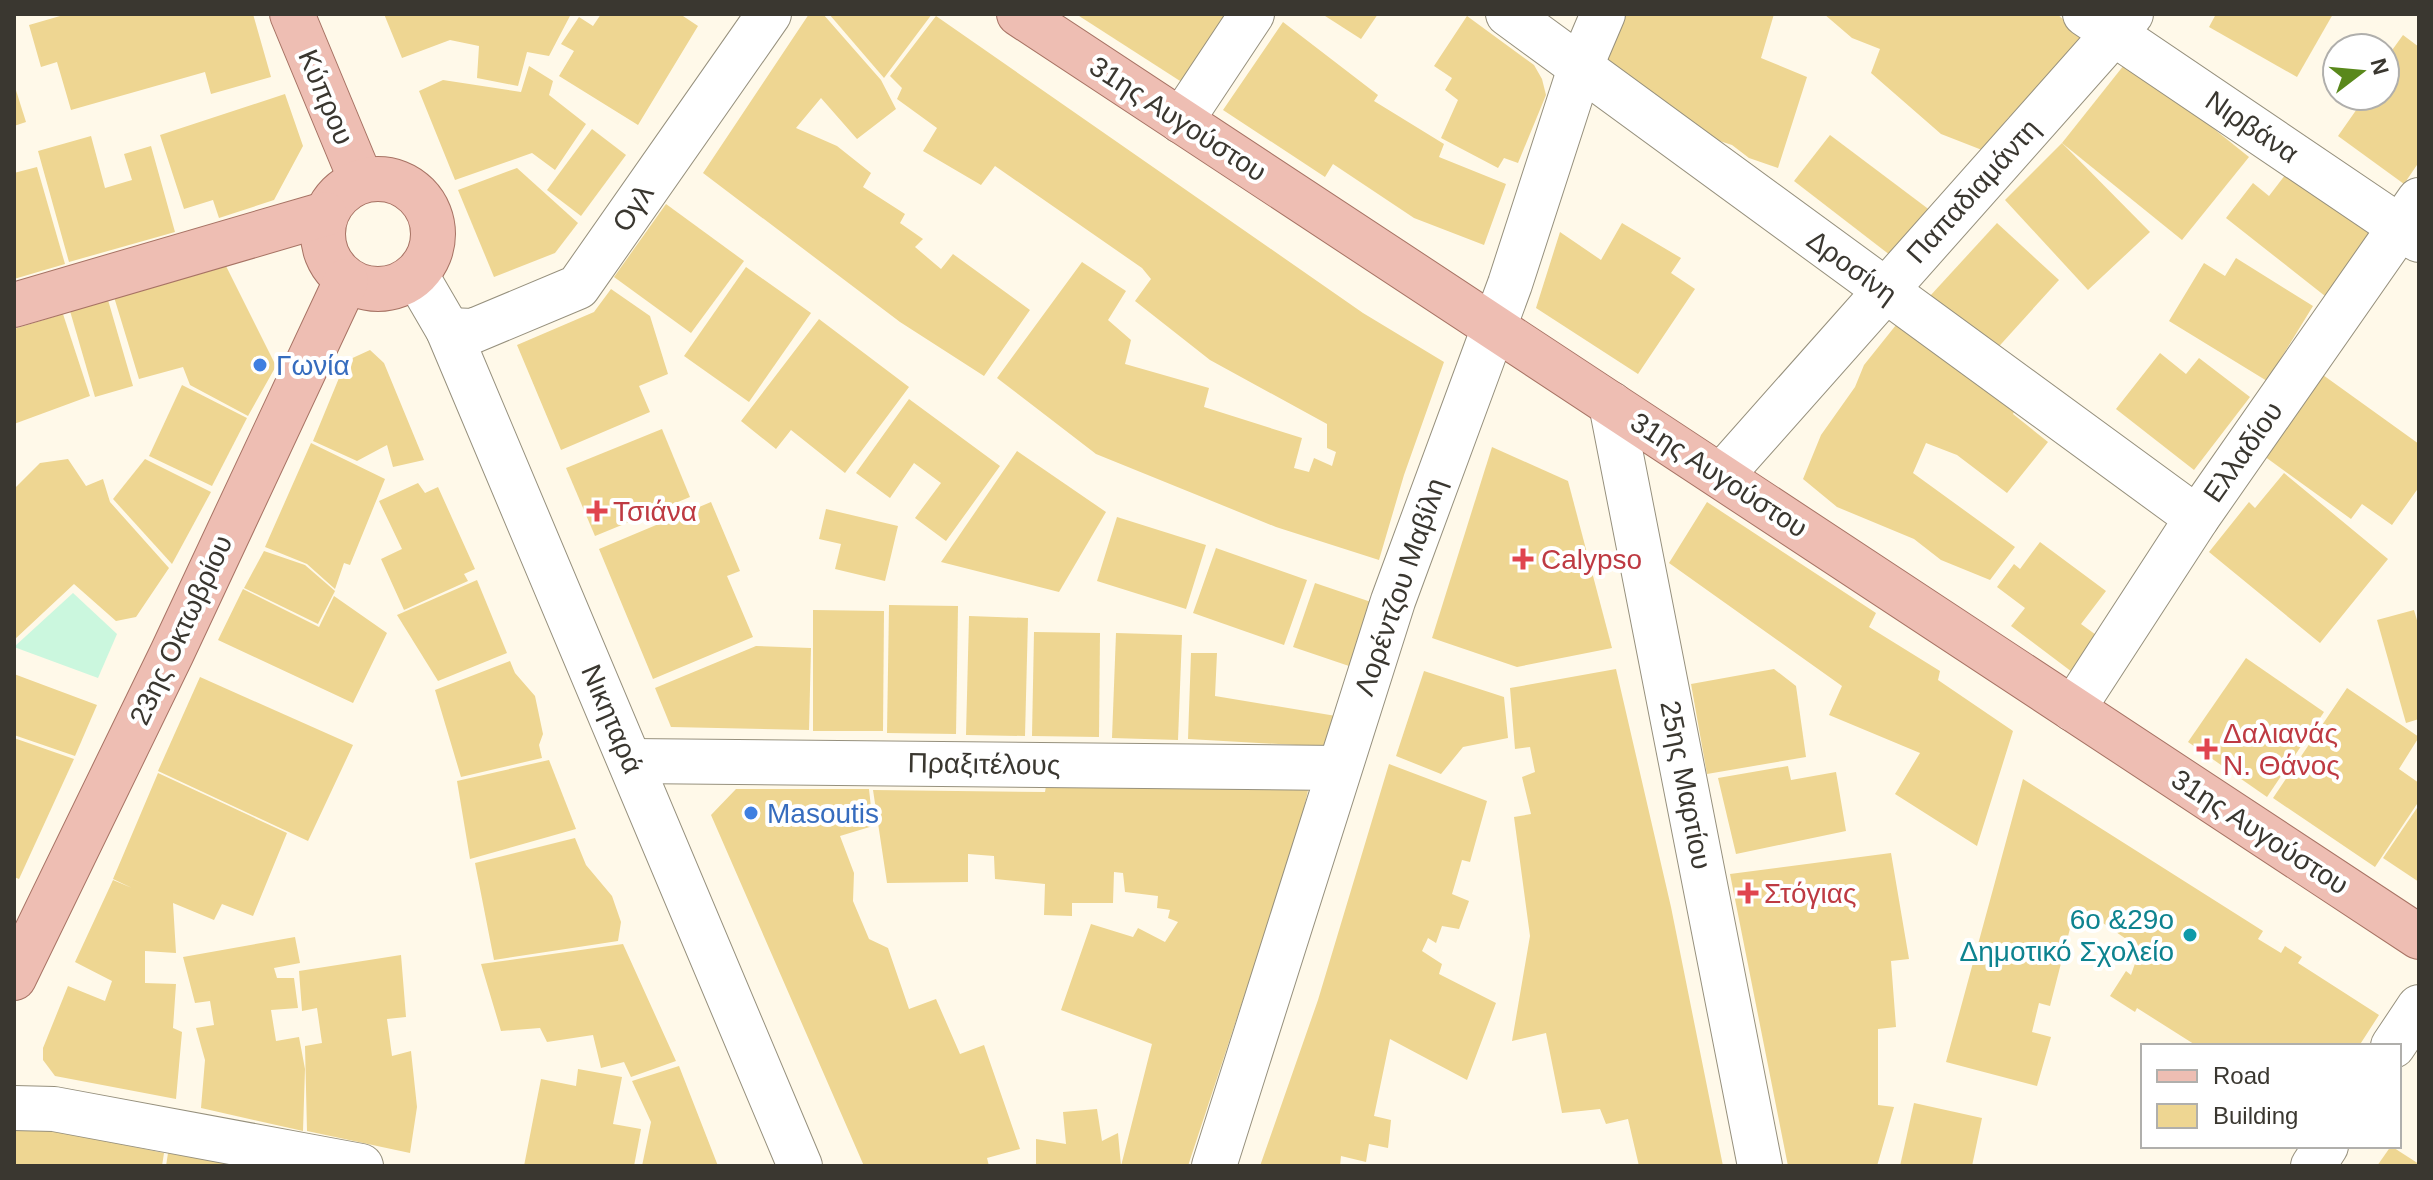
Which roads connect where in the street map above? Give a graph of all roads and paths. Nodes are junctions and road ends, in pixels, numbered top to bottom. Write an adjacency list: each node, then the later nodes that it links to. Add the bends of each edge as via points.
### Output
1 (292, 14): 11 (main road, Κύπρου)
2 (324, 14): 11 (main road, Κύπρου)
3 (769, 14): 19 (street, Ογλ, via 578,287 473,331)
4 (1019, 14): 10 (main road, 31ης Αυγούστου)
5 (1252, 14): 10 (street)
6 (1508, 14): 9 (street, Δροσίνη)
7 (1603, 14): 9 (street, Λορέντζου Μαβίλη)
8 (2110, 20): 13 (street, Νιρβάνα); 16 (street, Παπαδιαμάντη)
9 (1580, 68): 16 (street, Δροσίνη); 18 (street, Λορέντζου Μαβίλη)
10 (1181, 121): 18 (main road, 31ης Αυγούστου)
11 (373, 179): 12 (main road, via 339,193); 14 (main road, via 409,187 426,205 433,230 430,254)
12 (325, 214): 15 (main road, via 322,240 329,263); 17 (main road)
13 (2412, 222): 22 (street, Ελλαδίου)
14 (416, 275): 15 (main road, via 395,288 370,290); 19 (street, Νικηταρά)
15 (346, 281): 27 (main road, 23ης Οκτωβρίου)
16 (1885, 291): 21 (street, Παπαδιαμάντη); 22 (street, Δροσίνη)
17 (14, 305)
18 (1494, 327): 20 (main road, 31ης Αυγούστου); 25 (street, Λορέντζου Μαβίλη)
19 (448, 330): 24 (street, Νικηταρά)
20 (1611, 404): 21 (main road, 31ης Αυγούστου); 35 (street, 25ης Μαρτίου)
21 (1721, 476): 23 (main road, 31ης Αυγούστου)
22 (2197, 518): 23 (street, Ελλαδίου)
23 (2073, 709): 26 (main road, 31ης Αυγούστου)
24 (630, 761): 25 (street, Πραξιτέλους); 33 (street, Νικηταρά)
25 (1338, 768): 34 (street, Λορέντζου Μαβίλη)
26 (2419, 937)
27 (14, 978)
28 (2419, 1007): 29 (street)
29 (2394, 1044)
30 (14, 1108): 32 (street, via 54,1109)
31 (2325, 1148): 36 (street)
32 (361, 1166)
33 (800, 1166)
34 (1214, 1166)
35 (1760, 1166)
36 (2313, 1166)

